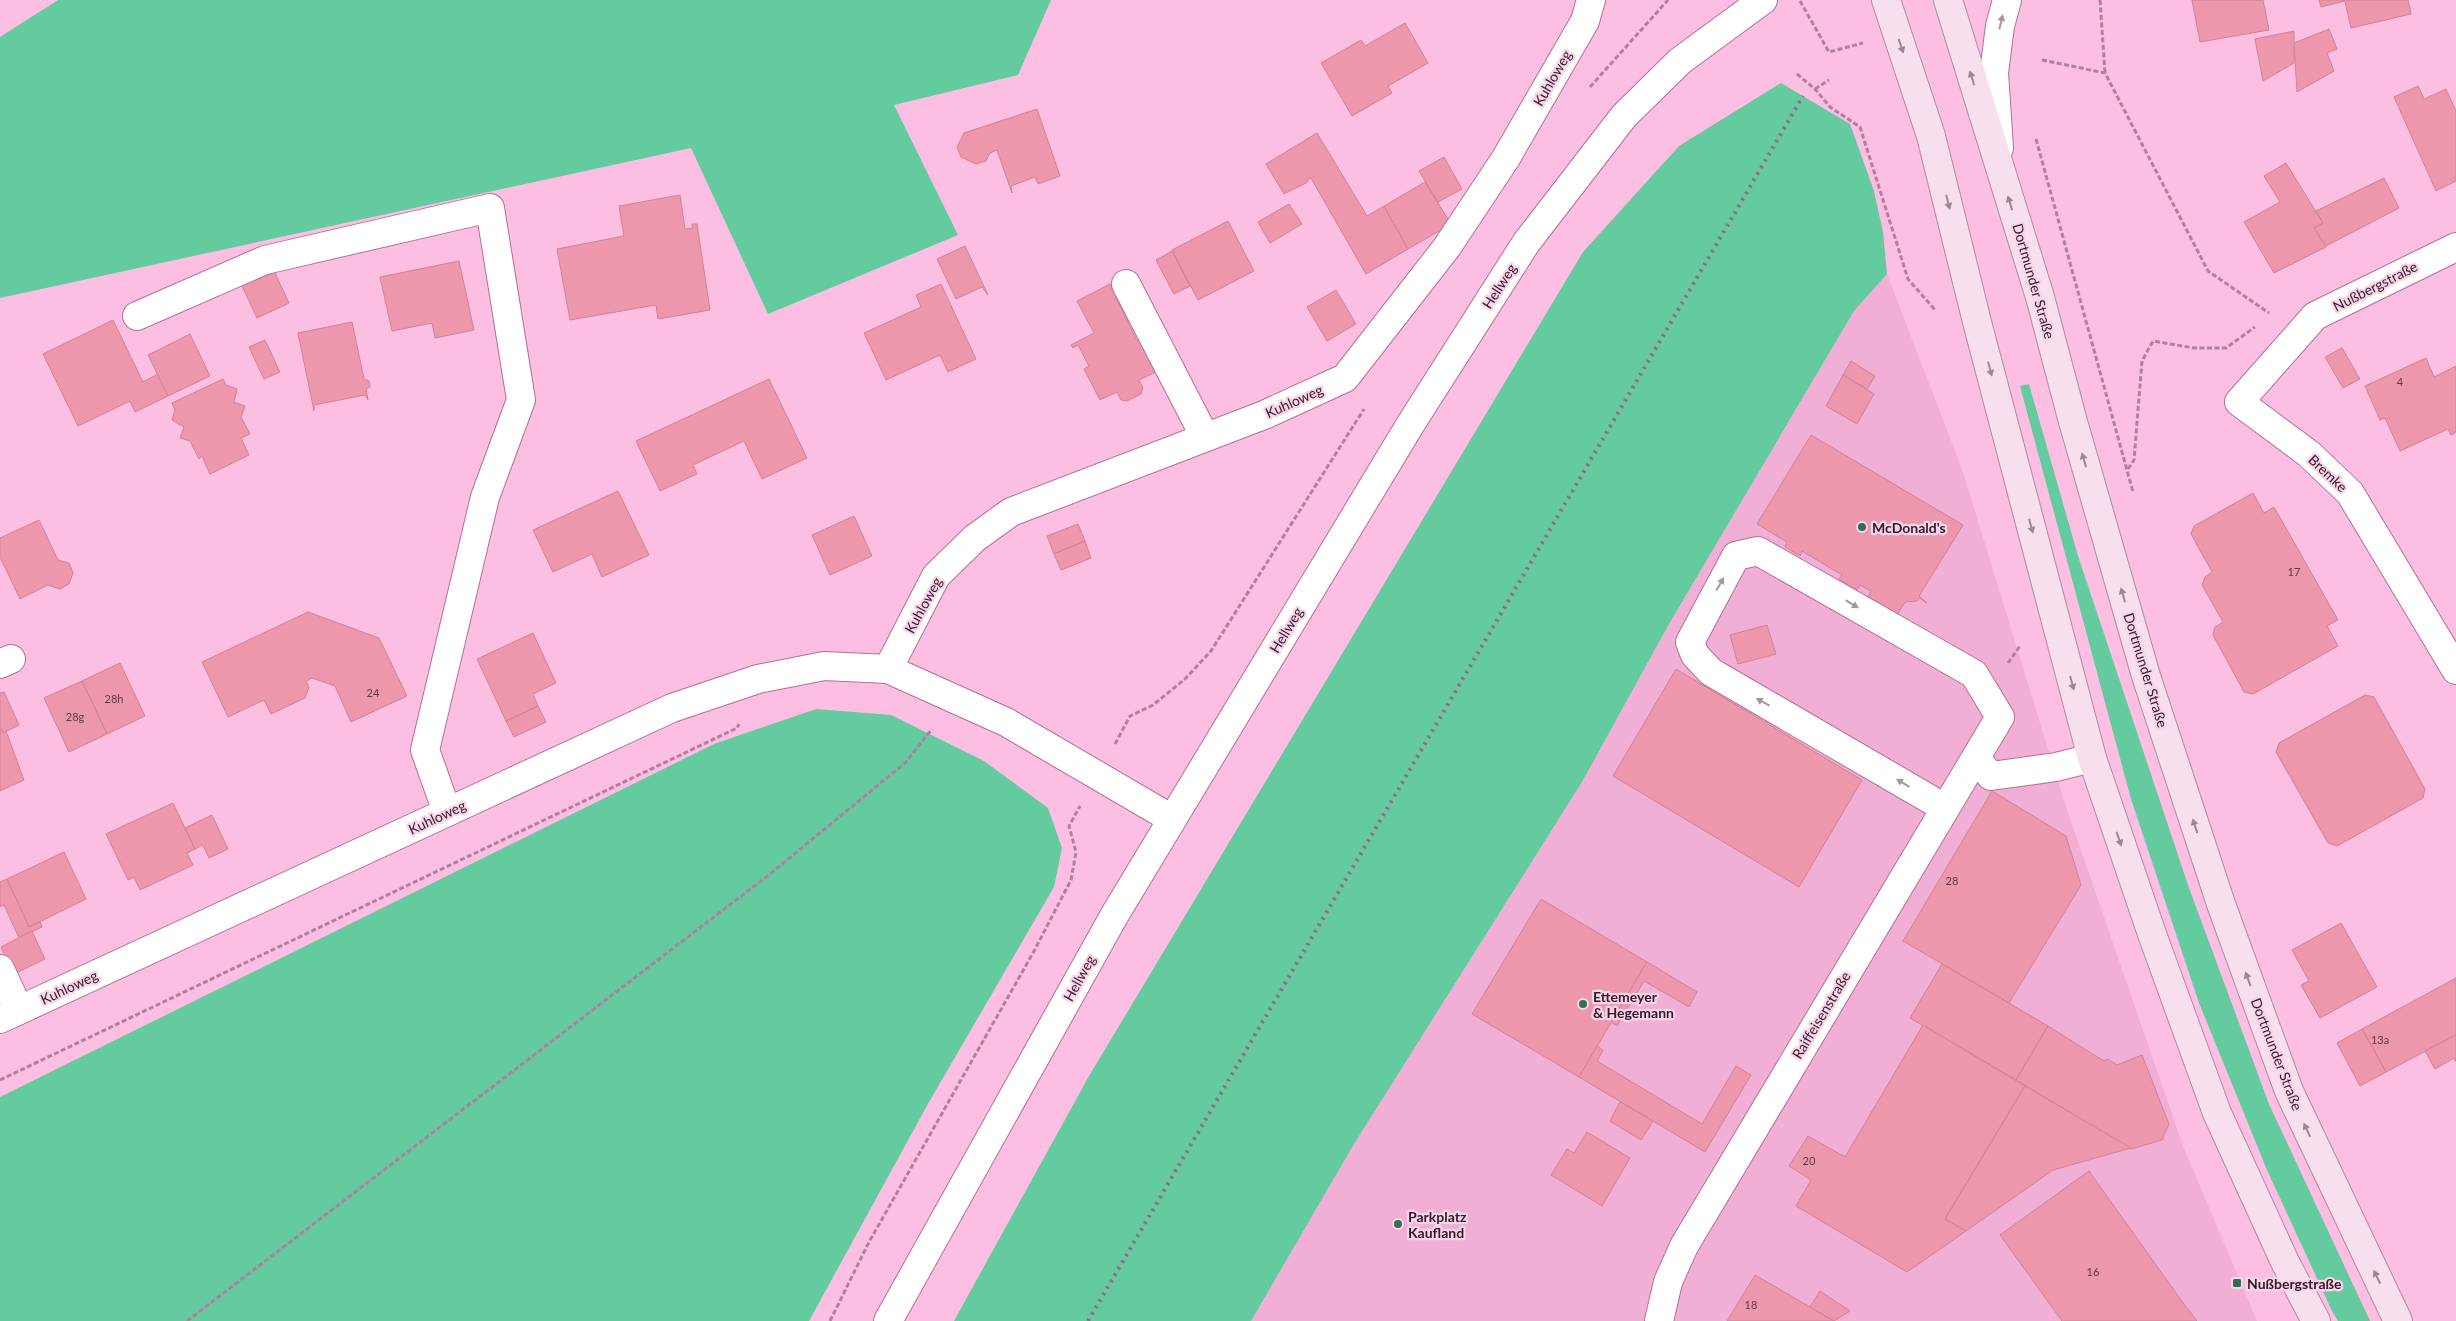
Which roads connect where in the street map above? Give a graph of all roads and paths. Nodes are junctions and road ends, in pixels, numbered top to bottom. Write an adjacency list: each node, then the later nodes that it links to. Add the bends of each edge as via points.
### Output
1 (1591, 0): 24 (street, Kuhloweg, via 1585,21 1506,158 1447,247 1345,378 1264,415)
2 (1668, 0): 12 (path)
3 (1763, 0): 36 (street, Hellweg, via 1680,62 1624,116 1526,243 1410,425)
4 (1886, 0): 20 (main road, one-way to 20, via 1931,136)
5 (1948, 0): 15 (main road, Dortmunder Straße, one-way to 5)
6 (2007, 0): 15 (street, one-way to 6, via 1994,73)
7 (2100, 0): 9 (path)
8 (2042, 60): 9 (path)
9 (2105, 73): 19 (path, via 2208,271 2272,314)
10 (1798, 74): 13 (path)
11 (1829, 80): 13 (path)
12 (1589, 88)
13 (1815, 89): 20 (path, via 1830,107 1860,127 1908,280 1941,316)
14 (2036, 136): 25 (path)
15 (2002, 175): 45 (main road, Dortmunder Straße, one-way to 15, via 2289,1091 2221,904 2146,676 2040,296)
16 (2456, 247): 22 (street, Nußbergstraße, via 2315,316)
17 (1126, 284): 24 (street)
18 (137, 316): 35 (street, via 265,260 490,208 521,400 485,498 425,750)
19 (2264, 320)
20 (1977, 322): 31 (main road, one-way to 31)
21 (2257, 326): 25 (path, via 2226,348 2194,348 2153,341 2142,362 2134,460)
22 (2300, 333): 28 (street, Bremke, via 2239,402 2309,454 2350,493)
23 (1369, 401): 33 (path, via 1211,651 1154,705 1130,716)
24 (1205, 437): 27 (street, Kuhloweg, via 1011,512 975,538 936,576)
25 (2128, 469): 26 (path)
26 (2133, 494)
27 (888, 669): 29 (street, Kuhloweg, via 824,666); 30 (street, Kuhloweg)
28 (2456, 669)
29 (758, 679): 35 (street, Kuhloweg, via 672,708); 39 (path, via 737,728)
30 (956, 698): 33 (street, Kuhloweg, via 1006,722); 40 (path, via 905,763 770,874)
31 (2092, 758): 32 (street, via 2056,767 1991,776); 44 (main road, one-way to 44, via 2217,1113 2285,1262)
32 (1976, 759): 34 (street, Raiffeisenstraße); 34 (street, Raiffeisenstraße, one-way to 32, via 1711,672 1695,655 1690,642 1736,556 1758,551 1974,674 2000,717)
33 (1098, 776): 36 (street, Kuhloweg); 41 (path, via 1069,826 1076,852 1071,880 869,1242)
34 (1946, 808): 43 (street, Raiffeisenstraße, via 1684,1246 1668,1282)
35 (447, 812): 38 (street, Kuhloweg)
36 (1172, 819): 42 (street, Hellweg, via 1114,916)
37 (0, 969): 38 (street)
38 (9, 1014)
39 (0, 1080)
40 (187, 1321)
41 (830, 1321)
42 (888, 1321)
43 (1659, 1321)
44 (2316, 1321)
45 (2398, 1321)

